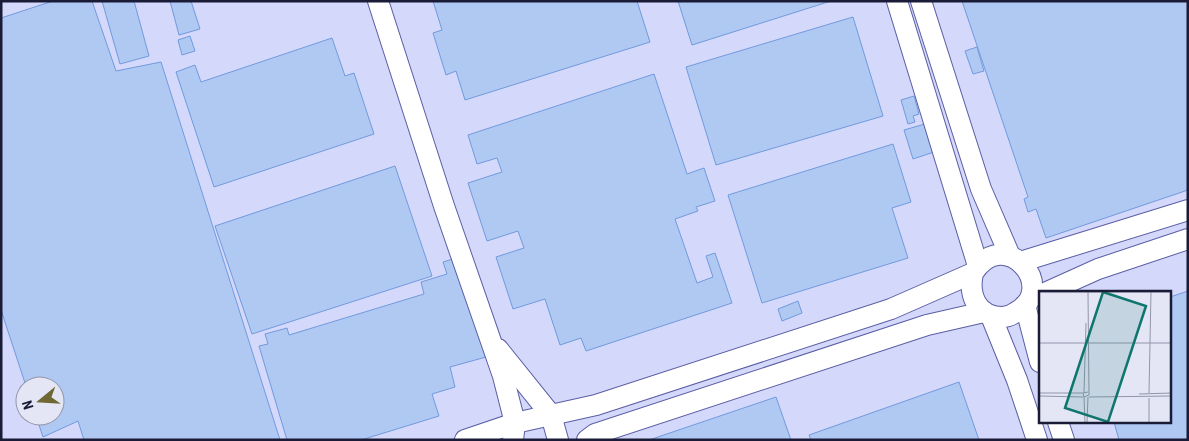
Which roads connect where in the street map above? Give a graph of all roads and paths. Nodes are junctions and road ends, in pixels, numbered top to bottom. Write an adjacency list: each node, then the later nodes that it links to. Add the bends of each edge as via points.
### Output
1 (378, 1): 11 (street)
2 (897, 1): 7 (street)
3 (921, 1): 6 (street, via 981,189)
4 (1188, 210): 6 (street)
5 (1188, 239): 8 (street, via 1098,269)
6 (1015, 259): 7 (street, via 996,255); 9 (street, via 1027,268)
7 (975, 269): 10 (street, via 971,291 976,304); 13 (street, via 891,309)
8 (1050, 291)
9 (1035, 298): 10 (street, via 1008,316); 12 (street)
10 (988, 314): 14 (street, via 927,324); 21 (street, via 1017,380)
11 (490, 338): 15 (street); 17 (street)
12 (1039, 349)
13 (736, 359): 14 (street); 15 (street, via 596,404)
14 (744, 385): 20 (street, via 595,434)
15 (551, 415): 17 (street); 19 (street)
16 (1059, 424): 22 (street)
17 (514, 431): 18 (street)
18 (464, 440)
19 (558, 440)
20 (587, 440)
21 (1037, 440)
22 (1064, 440)

